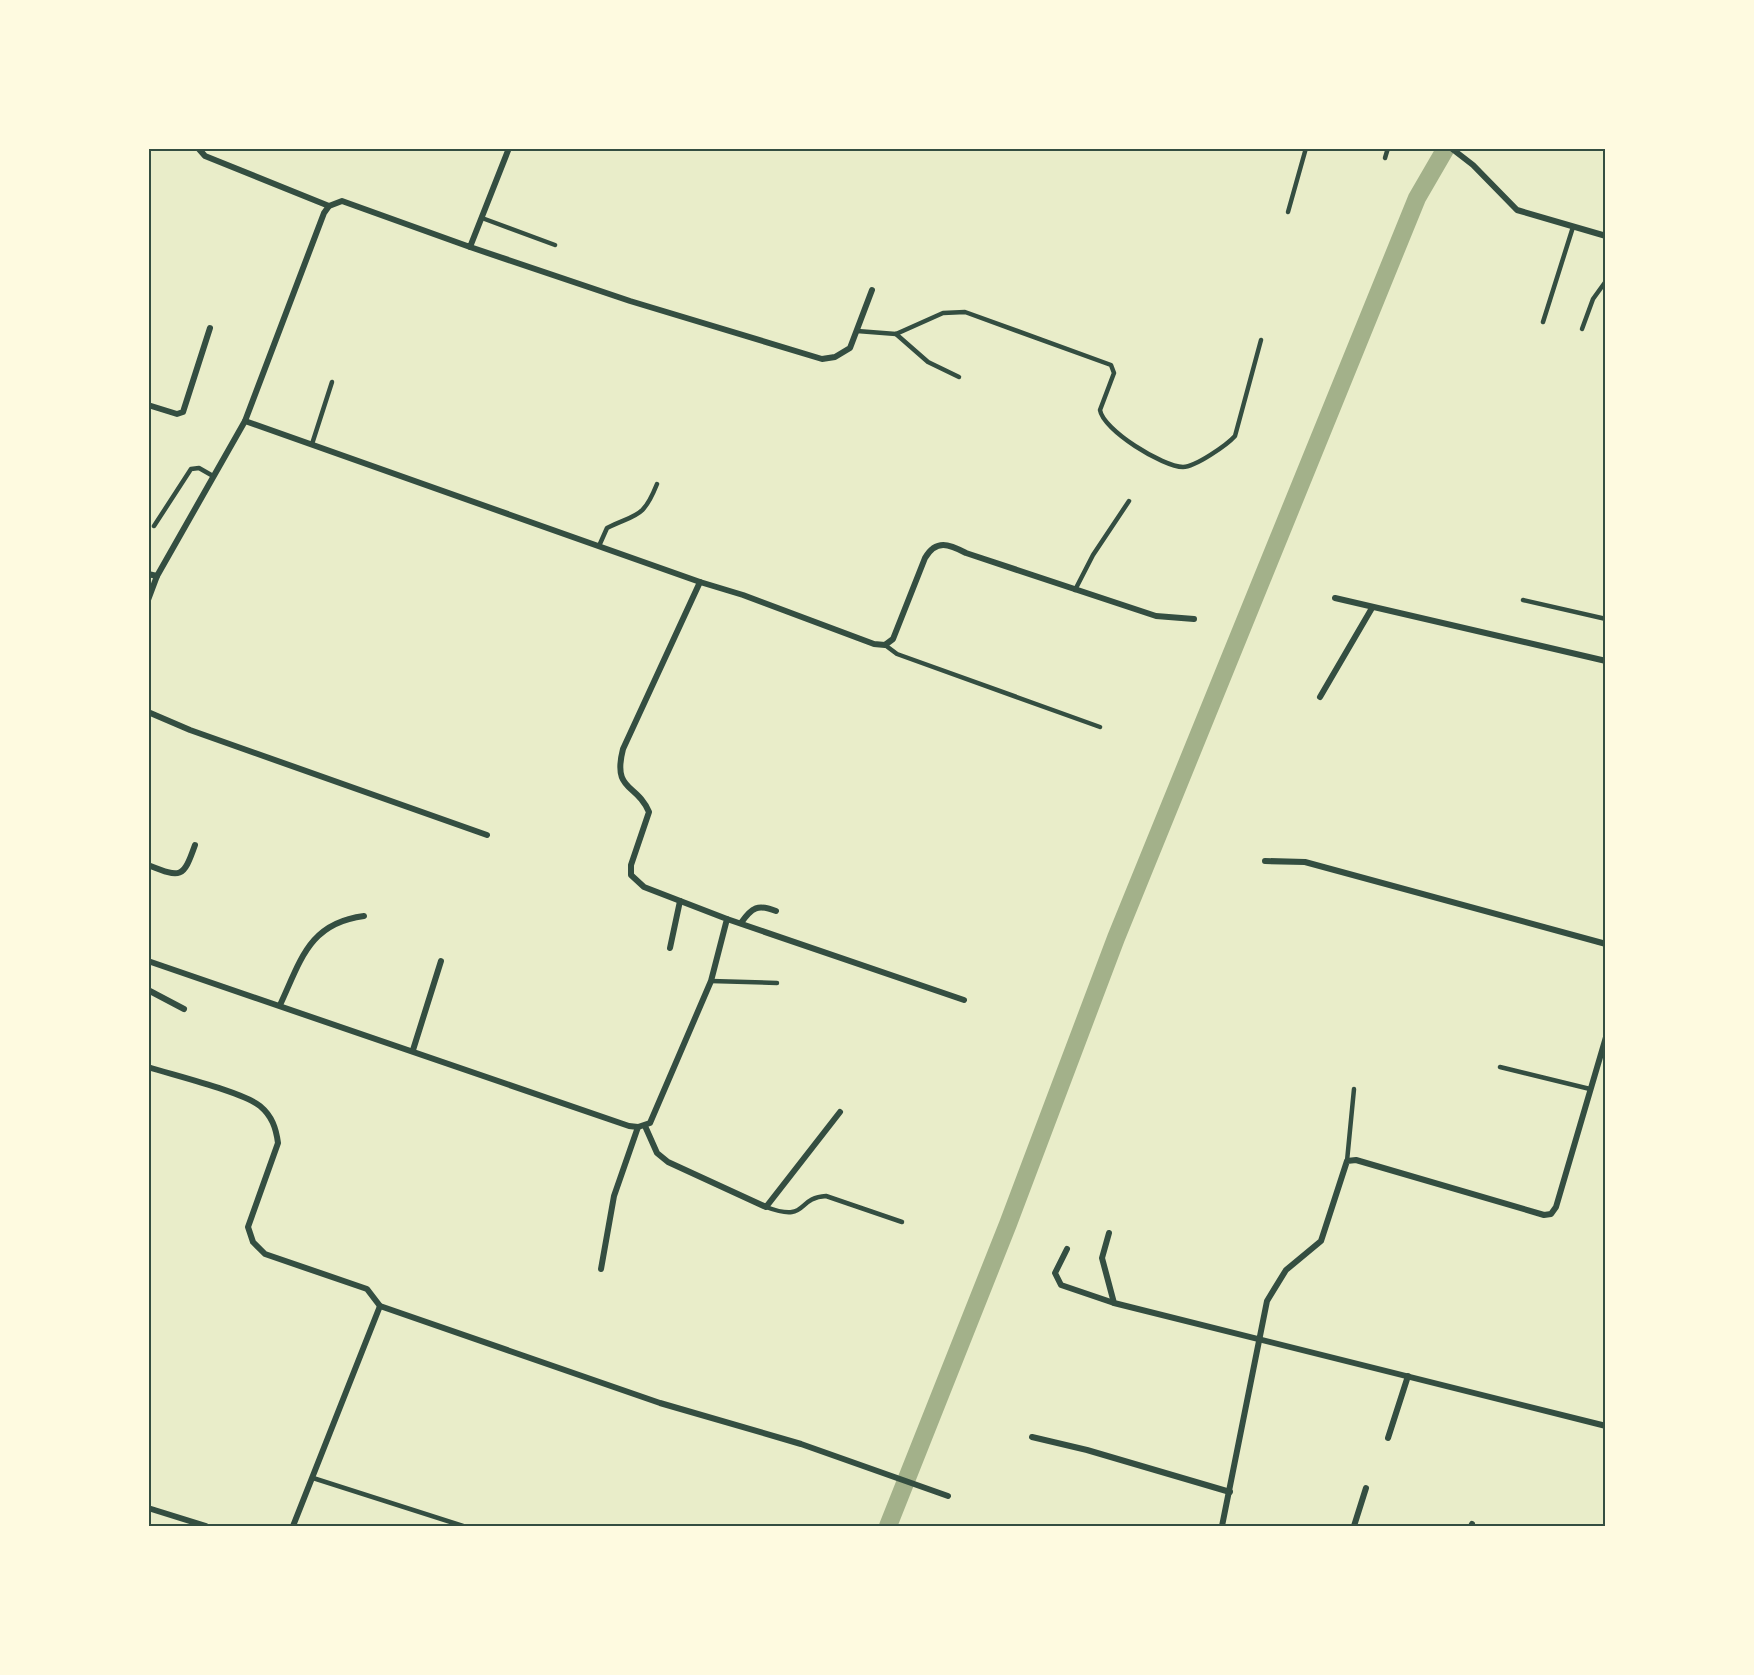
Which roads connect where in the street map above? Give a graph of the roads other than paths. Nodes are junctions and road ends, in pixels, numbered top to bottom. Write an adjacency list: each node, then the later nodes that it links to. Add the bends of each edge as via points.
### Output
1 (198, 148): 7 (street, via 205,156)
2 (509, 148): 9 (street)
3 (1306, 148): 8 (lane)
4 (1388, 148): 6 (lane)
5 (1451, 148): 10 (street, via 1517,210)
6 (1385, 158)
7 (329, 206): 13 (street, via 342,201); 25 (street)
8 (1288, 212)
9 (482, 218): 12 (lane); 13 (street)
10 (1573, 227): 11 (street); 16 (lane)
11 (1605, 236)
12 (555, 245)
13 (470, 247): 19 (street, via 822,359 844,354)
14 (1605, 281): 18 (lane, via 1593,299)
15 (872, 290): 19 (street)
16 (1543, 322)
17 (210, 328): 24 (street, via 183,412 177,414)
18 (1582, 329)
19 (857, 331): 20 (lane)
20 (896, 334): 21 (lane, via 943,313 965,312 1111,365 1114,373 1100,410 1104,422 1171,465 1184,467 1235,436); 22 (lane, via 928,362)
21 (1261, 340)
22 (959, 377)
23 (332, 382): 26 (lane)
24 (148, 405)
25 (245, 421): 26 (street); 27 (street)
26 (312, 444): 31 (street)
27 (213, 476): 30 (lane, via 199,468 191,469); 33 (street)
28 (657, 484): 31 (lane, via 644,510 607,528)
29 (1129, 501): 35 (lane)
30 (154, 526)
31 (599, 546): 34 (street)
32 (148, 574): 33 (street)
33 (157, 576): 37 (street)
34 (700, 582): 42 (street); 51 (street, via 623,749 619,766 621,777 649,812 630,865 631,875 644,887)
35 (1075, 590): 40 (street, via 1156,616); 42 (street, via 940,544 930,549 925,558 893,639)
36 (1335, 598): 39 (street)
37 (148, 600)
38 (1523, 600): 41 (lane)
39 (1372, 608): 43 (street); 44 (street)
40 (1194, 619)
41 (1605, 619)
42 (885, 645): 46 (lane, via 897,654)
43 (1605, 661)
44 (1320, 697)
45 (148, 712): 47 (street)
46 (1100, 727)
47 (487, 835)
48 (195, 845): 50 (street, via 182,873 172,874)
49 (1265, 861): 56 (street, via 1305,862)
50 (148, 865)
51 (680, 901): 54 (street); 57 (street)
52 (776, 911): 55 (street, via 757,907)
53 (364, 916): 64 (street, via 331,924 312,940)
54 (727, 918): 55 (street); 60 (street)
55 (741, 923): 63 (street)
56 (1605, 944)
57 (670, 948)
58 (148, 961): 64 (street)
59 (441, 961): 68 (street)
60 (711, 981): 61 (lane); 74 (street, via 653,1118)
61 (777, 983)
62 (148, 990): 65 (street)
63 (964, 1000)
64 (280, 1005): 68 (street)
65 (184, 1009)
66 (1605, 1037): 67 (street)
67 (1604, 1047): 72 (street)
68 (413, 1050): 74 (street)
69 (148, 1066): 82 (street, via 260,1106 276,1129 278,1143 248,1227 253,1242 265,1254 284,1263 367,1289)
70 (1500, 1066): 72 (lane)
71 (1354, 1089): 75 (lane)
72 (1590, 1089): 75 (street, via 1551,1214 1356,1160)
73 (840, 1112): 76 (street)
74 (642, 1127): 76 (street, via 657,1153 668,1162); 80 (street, via 614,1197)
75 (1347, 1161): 83 (street, via 1321,1241 1281,1278 1267,1301)
76 (766, 1207): 77 (lane, via 793,1214 826,1196)
77 (902, 1222)
78 (1109, 1233): 81 (street, via 1102,1258)
79 (1066, 1249): 81 (street, via 1055,1273 1061,1285)
80 (601, 1269)
81 (1114, 1303): 83 (street)
82 (380, 1306): 88 (street); 91 (street)
83 (1261, 1338): 84 (street); 90 (street)
84 (1408, 1376): 85 (street); 87 (street)
85 (1605, 1426)
86 (1032, 1437): 90 (street)
87 (1388, 1438)
88 (314, 1478): 94 (street); 95 (lane)
89 (1366, 1488): 97 (street)
90 (1230, 1492): 96 (street)
91 (948, 1496)
92 (148, 1508): 93 (street)
93 (206, 1527)
94 (293, 1527)
95 (463, 1527)
96 (1222, 1527)
97 (1354, 1527)

